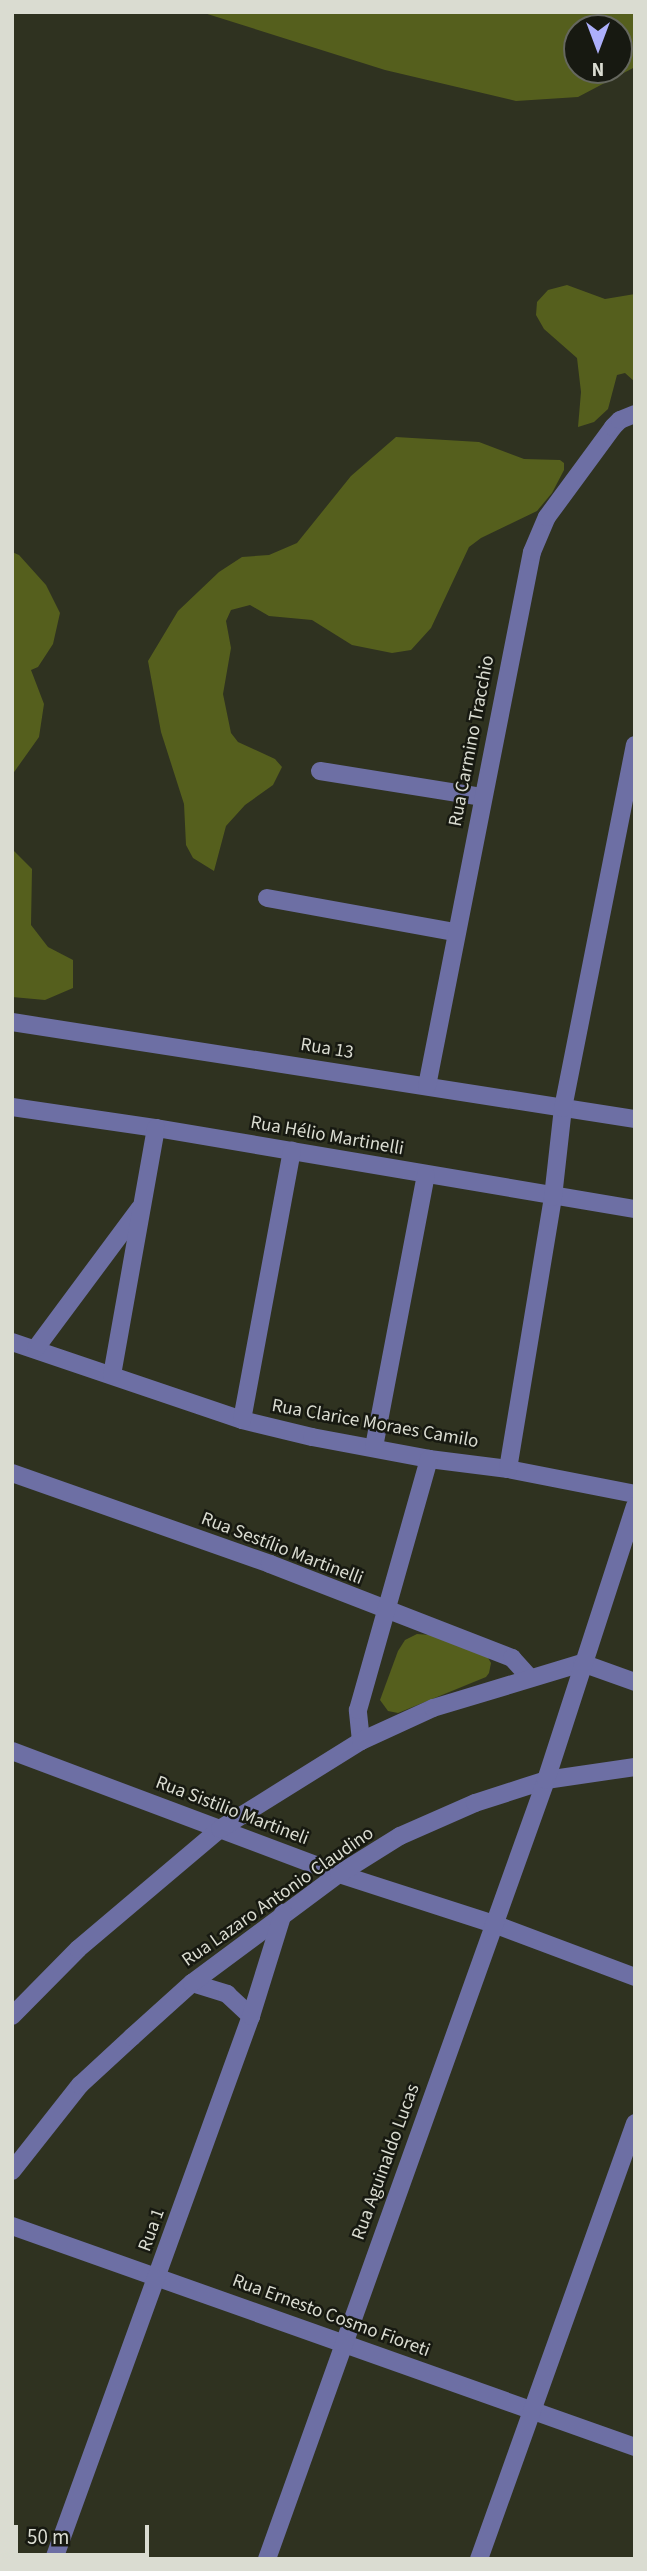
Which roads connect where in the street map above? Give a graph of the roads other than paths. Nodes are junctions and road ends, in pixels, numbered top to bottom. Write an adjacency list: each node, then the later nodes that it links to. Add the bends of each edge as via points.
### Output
1 (635, 414): 4 (street, Rua Carmino Tracchio, via 613,427 547,517 532,552)
2 (635, 745): 10 (street)
3 (320, 771): 4 (street)
4 (483, 797): 6 (street, Rua Carmino Tracchio)
5 (267, 898): 6 (street)
6 (455, 932): 8 (street, Rua Carmino Tracchio)
7 (12, 1022): 8 (street, Rua 13)
8 (427, 1086): 10 (street, Rua 13)
9 (12, 1107): 12 (street, Rua Hélio Martinelli)
10 (563, 1108): 11 (street, Rua 13); 15 (street)
11 (635, 1119)
12 (156, 1128): 13 (street, Rua Hélio Martinelli); 16 (street)
13 (292, 1151): 14 (street, Rua Hélio Martinelli); 21 (street)
14 (426, 1175): 15 (street, Rua Hélio Martinelli); 22 (street)
15 (553, 1196): 17 (street, Rua Hélio Martinelli); 24 (street)
16 (144, 1203): 19 (street); 20 (street)
17 (635, 1209)
18 (12, 1342): 19 (street, Rua Clarice Moraes Camilo)
19 (36, 1348): 20 (street, Rua Clarice Moraes Camilo)
20 (112, 1375): 21 (street, Rua Clarice Moraes Camilo)
21 (242, 1420): 22 (street, Rua Clarice Moraes Camilo)
22 (374, 1447): 23 (street, Rua Clarice Moraes Camilo)
23 (429, 1459): 24 (street, Rua Clarice Moraes Camilo); 28 (street)
24 (508, 1469): 26 (street, Rua Clarice Moraes Camilo)
25 (12, 1473): 28 (street, Rua Sestílio Martinelli, via 270,1564)
26 (635, 1494)
27 (635, 1506): 29 (street)
28 (387, 1612): 30 (street, Rua Sestílio Martinelli, via 512,1658); 32 (street, via 358,1710)
29 (582, 1663): 30 (street); 31 (street); 35 (street)
30 (529, 1677): 32 (street, via 433,1708)
31 (635, 1682)
32 (361, 1741): 36 (street)
33 (12, 1751): 36 (street, Rua Sistilio Martineli)
34 (635, 1767): 35 (street, Rua Lazaro Antonio Claudino)
35 (546, 1780): 37 (street, Rua Lazaro Antonio Claudino, via 475,1803 400,1836); 39 (street, Rua Aguinaldo Lucas)
36 (220, 1829): 37 (street, Rua Sistilio Martineli); 42 (street, via 78,1949)
37 (339, 1874): 38 (street, Rua Lazaro Antonio Claudino); 39 (street, Rua Sistilio Martineli)
38 (283, 1913): 41 (street, Rua Lazaro Antonio Claudino); 43 (street, Rua 1)
39 (494, 1924): 40 (street, Rua Sistilio Martineli); 48 (street, Rua Aguinaldo Lucas)
40 (635, 1977)
41 (192, 1983): 43 (street, via 227,1994); 45 (street, Rua Lazaro Antonio Claudino, via 80,2085)
42 (12, 2016)
43 (251, 2016): 47 (street, Rua 1)
44 (635, 2123): 49 (street)
45 (12, 2171)
46 (12, 2225): 47 (street, Rua Ernesto Cosmo Fioreti)
47 (157, 2276): 48 (street, Rua Ernesto Cosmo Fioreti); 51 (street, Rua 1)
48 (344, 2344): 49 (street, Rua Ernesto Cosmo Fioreti); 52 (street, Rua Aguinaldo Lucas)
49 (532, 2410): 50 (street, Rua Ernesto Cosmo Fioreti); 53 (street)
50 (635, 2447)
51 (54, 2559)
52 (267, 2559)
53 (480, 2559)

